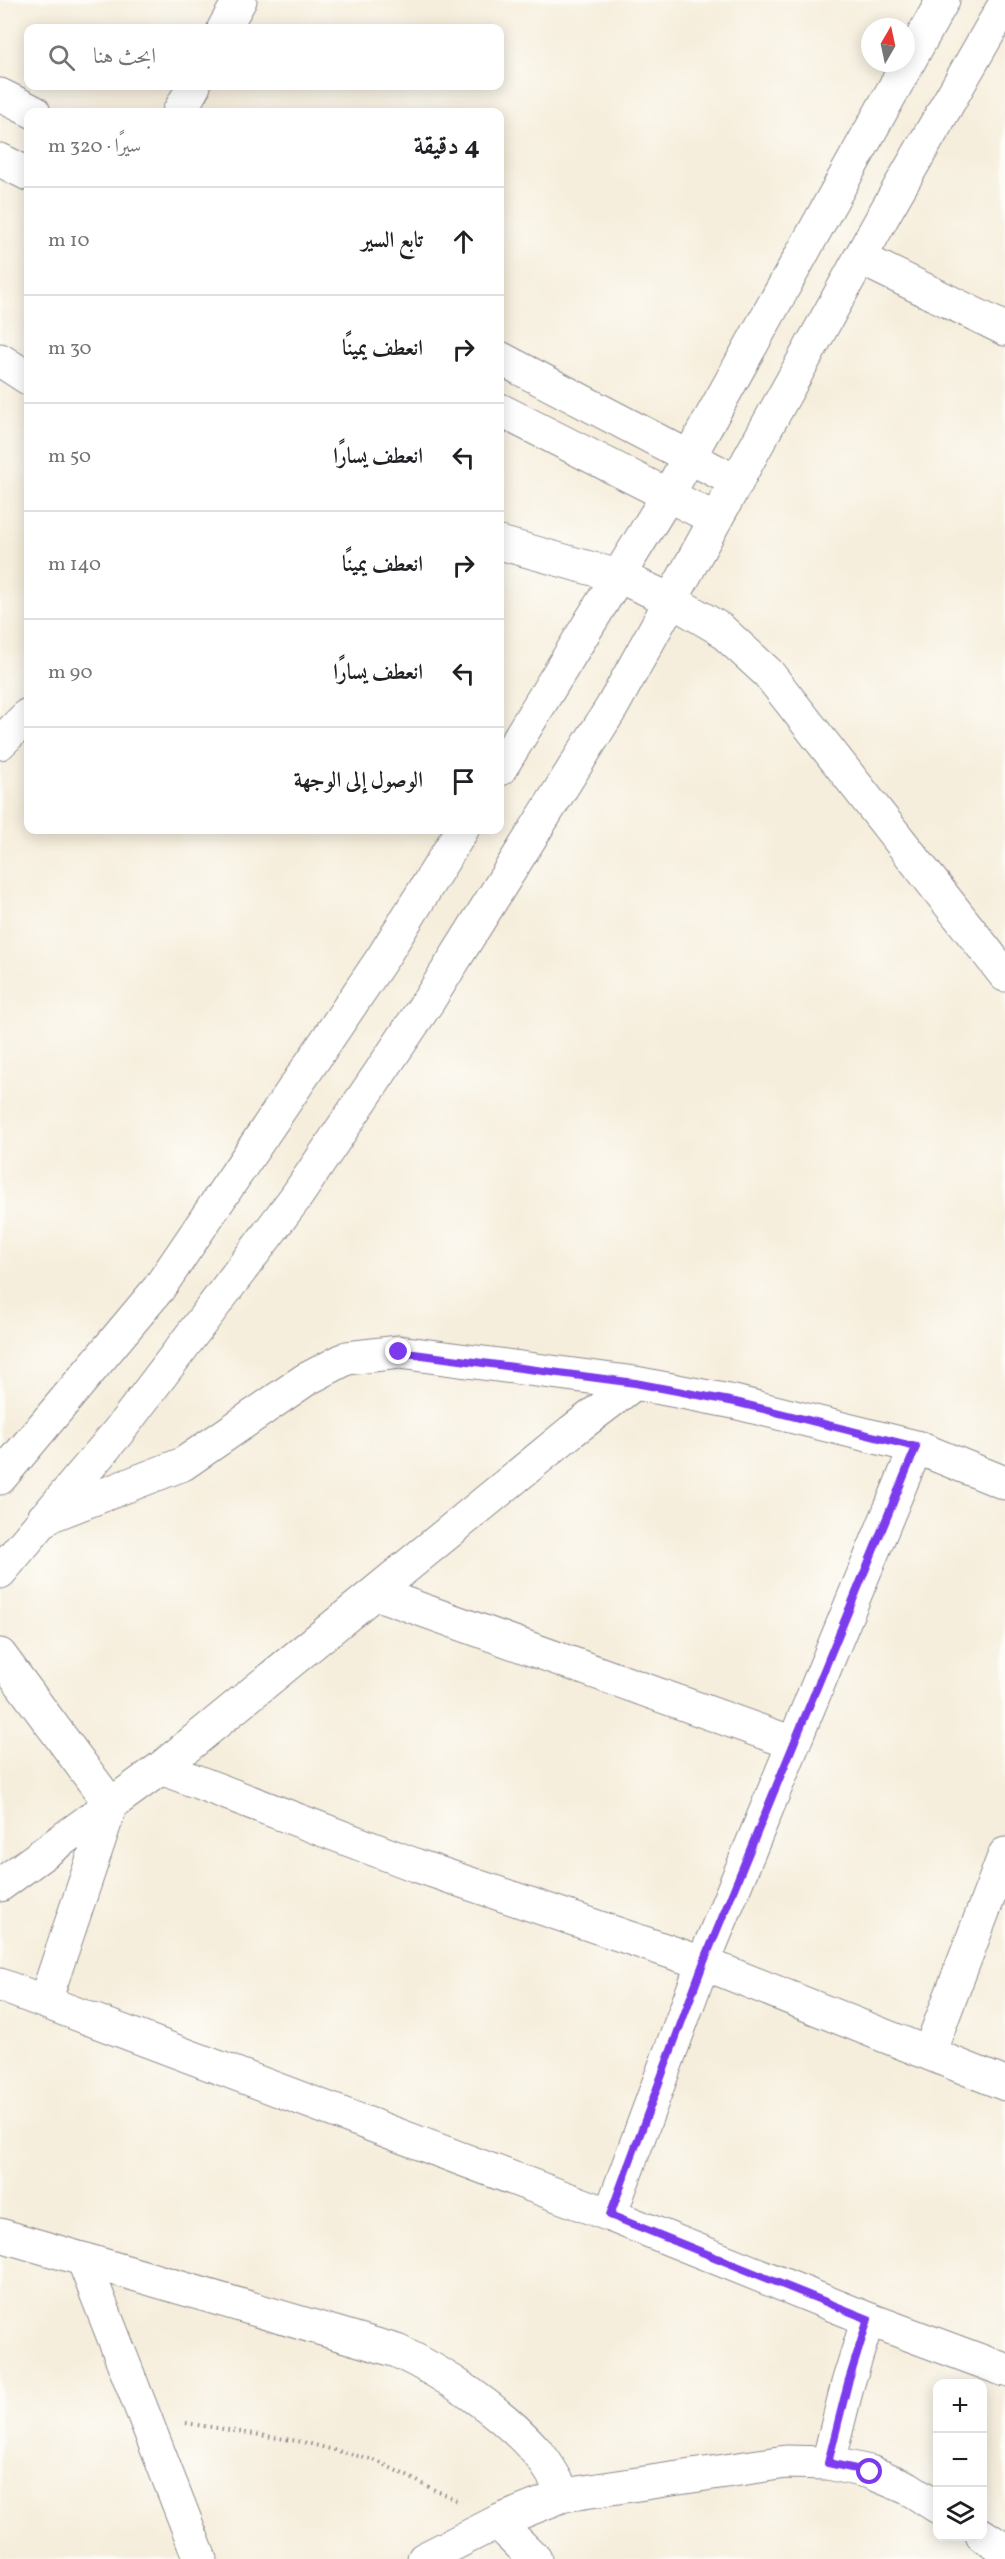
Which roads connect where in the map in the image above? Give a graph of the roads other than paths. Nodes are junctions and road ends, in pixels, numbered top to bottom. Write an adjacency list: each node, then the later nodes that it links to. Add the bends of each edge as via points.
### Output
1 (240, 0): 4 (street)
2 (943, 0): 17 (street)
3 (1005, 4): 11 (street)
4 (226, 24)
5 (192, 90): 8 (street)
6 (0, 95): 7 (street)
7 (26, 108)
8 (181, 108)
9 (0, 160): 10 (street)
10 (24, 172)
11 (860, 258): 12 (street); 18 (street)
12 (1005, 329)
13 (0, 360): 15 (street)
14 (504, 360): 17 (street)
15 (24, 375)
16 (504, 412): 19 (street)
17 (687, 457): 18 (street); 19 (street)
18 (736, 482): 20 (street)
19 (668, 495): 20 (street); 22 (street)
20 (715, 519): 23 (street)
21 (504, 544): 22 (street)
22 (618, 576): 23 (street); 26 (street)
23 (671, 600): 28 (street, via 720,629 768,672); 33 (street, via 612,707 429,1000 296,1197 118,1432)
24 (24, 719): 25 (street)
25 (0, 743)
26 (504, 762)
27 (460, 834): 31 (street, via 383,957 159,1288)
28 (1005, 975)
29 (635, 1383): 30 (street, via 735,1402); 33 (street, via 399,1352 347,1358 305,1380 183,1464); 35 (street)
30 (916, 1447): 32 (street); 37 (street)
31 (0, 1478)
32 (1005, 1483)
33 (44, 1518): 34 (street)
34 (0, 1572)
35 (375, 1593): 37 (street); 38 (street)
36 (0, 1655): 39 (street)
37 (793, 1743): 42 (street)
38 (161, 1768): 39 (street); 42 (street, via 415,1865)
39 (111, 1805): 41 (street); 44 (street)
40 (1005, 1854): 45 (street)
41 (0, 1885)
42 (703, 1964): 45 (street); 47 (street)
43 (0, 1985): 44 (street)
44 (45, 2001): 47 (street)
45 (929, 2053): 46 (street)
46 (1005, 2084)
47 (610, 2215): 50 (street)
48 (0, 2235): 49 (street)
49 (83, 2259): 53 (street, via 397,2351 431,2368 502,2420 538,2452); 57 (street)
50 (868, 2319): 51 (street); 52 (street)
51 (1005, 2370)
52 (828, 2463): 53 (street, via 786,2462); 54 (street, via 870,2472)
53 (564, 2495): 55 (street)
54 (933, 2504)
55 (497, 2522): 56 (street); 58 (street)
56 (430, 2557)
57 (200, 2559)
58 (535, 2559)

